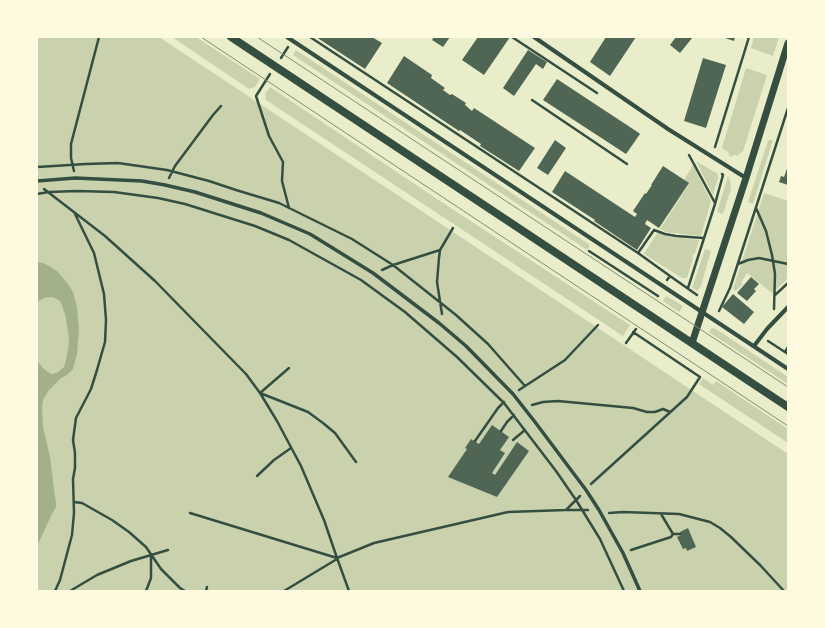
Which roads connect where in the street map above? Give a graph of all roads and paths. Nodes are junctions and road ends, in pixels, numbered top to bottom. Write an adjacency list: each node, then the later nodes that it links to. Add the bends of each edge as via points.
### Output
1 (99, 37): 16 (path, via 71,144)
2 (231, 37): 56 (main road)
3 (287, 37): 40 (street)
4 (310, 37): 32 (path)
5 (534, 37): 17 (street, via 668,129)
6 (749, 37): 12 (path)
7 (788, 43): 17 (street)
8 (256, 96): 26 (path, via 269,136 283,162 282,181)
9 (532, 100): 14 (path)
10 (221, 106): 19 (path, via 175,166)
11 (788, 108): 25 (path)
12 (715, 147)
13 (689, 155): 24 (path)
14 (627, 164)
15 (723, 175): 24 (path)
16 (75, 178): 18 (street); 19 (street, via 142,181); 21 (path)
17 (746, 178): 44 (street)
18 (37, 181)
19 (165, 185): 36 (street, via 268,216 310,234)
20 (40, 187): 22 (path)
21 (77, 191): 22 (path); 38 (path, via 114,192 185,204 255,226 289,240)
22 (48, 192): 23 (path); 27 (path)
23 (37, 194)
24 (715, 204): 29 (path)
25 (756, 208): 33 (path, via 766,231); 34 (path)
26 (290, 209)
27 (74, 213): 63 (path, via 105,236 155,281 246,374); 80 (path, via 98,266 106,320 105,342 97,370 91,389 76,418)
28 (454, 228): 30 (path)
29 (703, 238): 32 (path, via 676,236 654,230); 41 (path)
30 (440, 250): 36 (path); 49 (path, via 437,282 442,313)
31 (589, 251): 43 (path)
32 (638, 253): 37 (path)
33 (773, 261): 34 (path, via 759,258); 35 (path); 42 (path)
34 (738, 264): 47 (path, via 719,311)
35 (788, 264)
36 (373, 273): 38 (path); 49 (street)
37 (670, 276): 40 (path); 41 (path)
38 (361, 280): 53 (path)
39 (788, 283): 42 (path)
40 (662, 286): 46 (street)
41 (688, 288): 44 (path)
42 (774, 295): 48 (path)
43 (658, 296)
44 (706, 302): 46 (street)
45 (788, 307): 48 (street)
46 (702, 312): 56 (street); 57 (street)
47 (725, 315)
48 (776, 319): 54 (street)
49 (439, 323): 53 (path); 64 (street, via 466,346)
50 (598, 325): 64 (path, via 565,360)
51 (636, 329): 52 (path)
52 (633, 332): 55 (path); 68 (path, via 700,377 687,396)
53 (432, 335): 65 (path)
54 (762, 336): 57 (street); 59 (path)
55 (626, 343)
56 (692, 343): 66 (main road)
57 (754, 346): 62 (street)
58 (788, 347): 59 (path)
59 (785, 352): 60 (path)
60 (788, 354)
61 (289, 368): 63 (path)
62 (788, 369)
63 (260, 393): 75 (path); 76 (path, via 308,412 335,433)
64 (513, 394): 65 (path); 67 (street)
65 (504, 403): 69 (path); 74 (path)
66 (788, 407)
67 (524, 408): 68 (path, via 543,402 558,401 633,408 648,412 663,409); 69 (path); 70 (street)
68 (670, 412): 78 (path)
69 (514, 415): 71 (path); 72 (path)
70 (535, 422): 71 (path); 78 (street)
71 (525, 430): 73 (path); 79 (path)
72 (501, 431)
73 (513, 440)
74 (475, 441)
75 (291, 448): 77 (path); 91 (path, via 301,466)
76 (356, 462)
77 (257, 476)
78 (586, 490): 79 (path); 83 (street)
79 (576, 500): 81 (path); 82 (path)
80 (74, 502): 90 (path, via 82,503 112,520 146,547); 93 (path, via 72,535 65,566)
81 (566, 510): 82 (path); 91 (path, via 508,512 374,543)
82 (581, 510): 83 (path); 100 (path, via 600,539)
83 (599, 510): 85 (path, via 610,513); 89 (street)
84 (190, 512): 91 (path)
85 (661, 514): 86 (path); 102 (path, via 679,514 710,522 720,528 760,564)
86 (673, 534): 87 (path); 89 (path)
87 (680, 534)
88 (168, 550): 90 (path)
89 (623, 553): 101 (street)
90 (151, 556): 94 (path, via 97,575); 95 (path, via 151,578); 96 (path)
91 (338, 558): 98 (path); 99 (path)
92 (207, 587): 97 (path)
93 (55, 591)
94 (70, 591)
95 (146, 591)
96 (185, 591)
97 (206, 591)
98 (284, 591)
99 (349, 591)
100 (624, 591)
101 (640, 591)
102 (784, 591)

